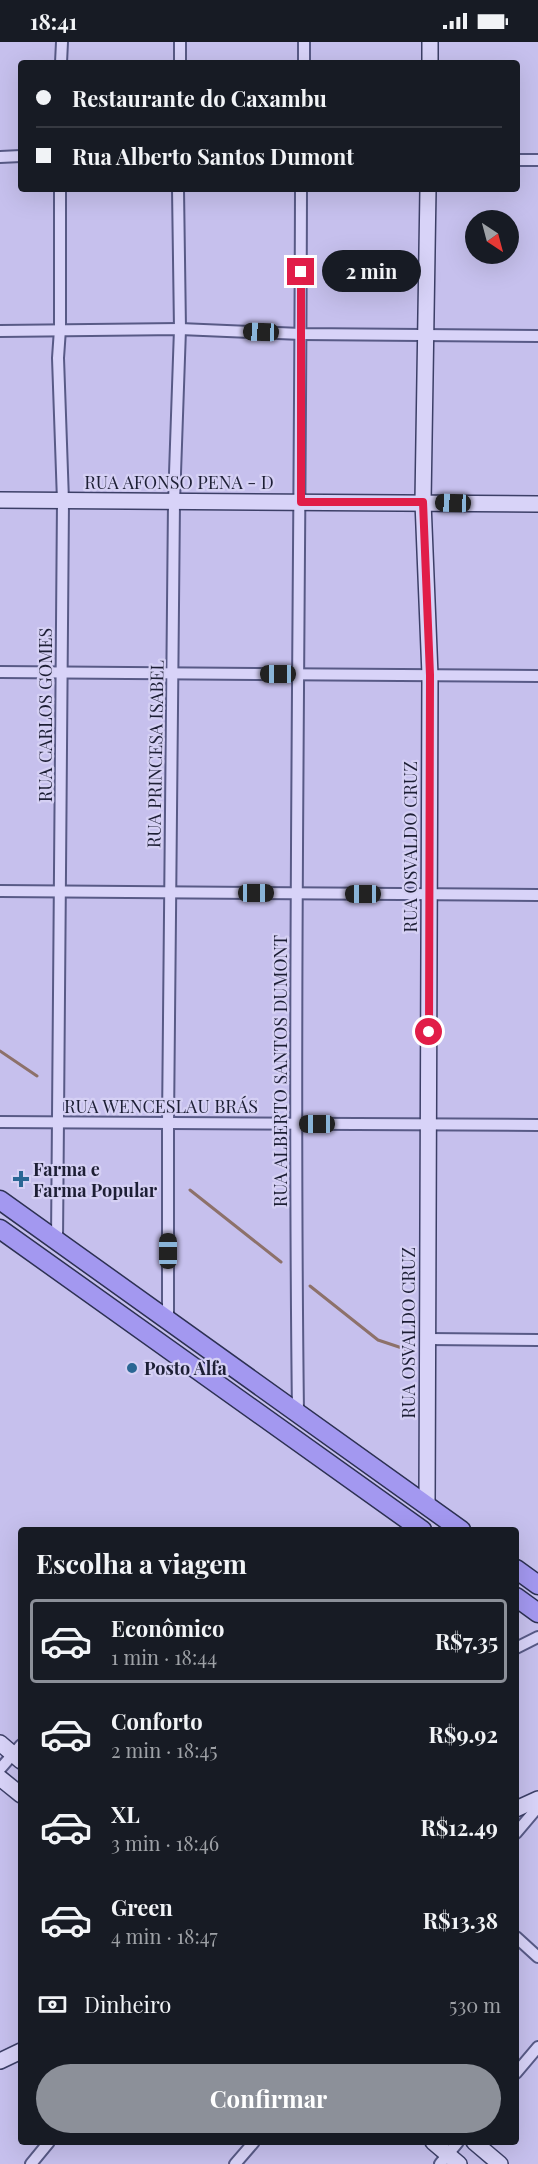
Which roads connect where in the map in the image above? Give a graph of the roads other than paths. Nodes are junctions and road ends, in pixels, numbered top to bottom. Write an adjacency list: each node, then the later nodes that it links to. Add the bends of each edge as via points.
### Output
1 (62, 42): 5 (street)
2 (180, 42): 6 (street)
3 (304, 42): 7 (street)
4 (430, 42): 8 (street)
5 (61, 60)
6 (180, 60)
7 (304, 60)
8 (430, 60)
9 (0, 156): 10 (street)
10 (18, 156)
11 (520, 160): 12 (street)
12 (538, 160)
13 (60, 192): 17 (street, RUA CARLOS GOMES)
14 (178, 192): 18 (street, RUA PRINCESA ISABEL)
15 (302, 192): 20 (street, RUA ALBERTO SANTOS DUMONT)
16 (428, 192): 21 (street, RUA OSVALDO CRUZ)
17 (60, 329): 18 (street); 19 (street); 24 (street, RUA CARLOS GOMES)
18 (180, 329): 20 (street); 25 (street, RUA PRINCESA ISABEL)
19 (0, 331)
20 (301, 334): 21 (street); 26 (street, RUA ALBERTO SANTOS DUMONT)
21 (427, 335): 22 (street); 27 (street, RUA OSVALDO CRUZ)
22 (538, 336)
23 (0, 501): 24 (street, RUA AFONSO PENA - D)
24 (63, 501): 25 (street, RUA AFONSO PENA - D); 30 (street, RUA CARLOS GOMES)
25 (174, 502): 26 (street, RUA AFONSO PENA - D); 31 (street, RUA PRINCESA ISABEL)
26 (301, 502): 27 (street, RUA AFONSO PENA - D); 32 (street, RUA ALBERTO SANTOS DUMONT)
27 (423, 502): 28 (street, RUA AFONSO PENA - D); 33 (street, RUA OSVALDO CRUZ)
28 (538, 504)
29 (0, 672): 30 (street)
30 (62, 672): 31 (street); 36 (street, RUA CARLOS GOMES)
31 (172, 674): 32 (street); 37 (street, RUA PRINCESA ISABEL)
32 (299, 674): 33 (street); 38 (street, RUA ALBERTO SANTOS DUMONT)
33 (430, 675): 34 (street); 39 (street, RUA OSVALDO CRUZ)
34 (538, 676)
35 (0, 891): 36 (street)
36 (60, 891): 37 (street); 42 (street, RUA CARLOS GOMES)
37 (170, 892): 38 (street); 43 (street, RUA PRINCESA ISABEL)
38 (297, 893): 39 (street); 44 (street, RUA ALBERTO SANTOS DUMONT)
39 (430, 894): 40 (street); 45 (street, RUA OSVALDO CRUZ)
40 (538, 895)
41 (0, 1122): 42 (street, RUA WENCESLAU BRÁS)
42 (58, 1122): 43 (street, RUA WENCESLAU BRÁS); 49 (street, RUA CARLOS GOMES)
43 (168, 1123): 44 (street, RUA WENCESLAU BRÁS); 52 (street, RUA PRINCESA ISABEL)
44 (295, 1124): 45 (street, RUA WENCESLAU BRÁS); 55 (street, RUA ALBERTO SANTOS DUMONT)
45 (429, 1125): 46 (street, RUA WENCESLAU BRÁS); 53 (street, RUA OSVALDO CRUZ)
46 (538, 1125)
47 (0, 1200): 49 (main road)
48 (0, 1229): 50 (main road)
49 (57, 1241): 51 (main road)
50 (71, 1280): 51 (main road, via 82,1272); 57 (main road)
51 (120, 1287): 52 (main road)
52 (168, 1320): 55 (main road)
53 (428, 1339): 54 (street); 56 (street, RUA OSVALDO CRUZ)
54 (538, 1340)
55 (297, 1413): 56 (main road)
56 (427, 1505): 58 (main road)
57 (418, 1527)
58 (458, 1527)
59 (519, 1571): 60 (main road)
60 (538, 1585)
61 (519, 1599): 62 (main road)
62 (538, 1613)
63 (538, 1637): 64 (street)
64 (519, 1646)
65 (0, 1743): 66 (street)
66 (18, 1753): 67 (street)
67 (0, 1769)
68 (0, 1778): 69 (street)
69 (18, 1793)
70 (538, 1798): 72 (street)
71 (538, 1807): 73 (street)
72 (519, 1808)
73 (519, 1829)
74 (519, 1940): 75 (street)
75 (538, 1957)
76 (538, 2047): 79 (street)
77 (18, 2052): 78 (street)
78 (0, 2061)
79 (519, 2069)
80 (47, 2145): 86 (street)
81 (251, 2145): 87 (street)
82 (436, 2145): 85 (street)
83 (457, 2145): 85 (street)
84 (478, 2145): 88 (street)
85 (449, 2161)
86 (31, 2164)
87 (235, 2164)
88 (500, 2164)

